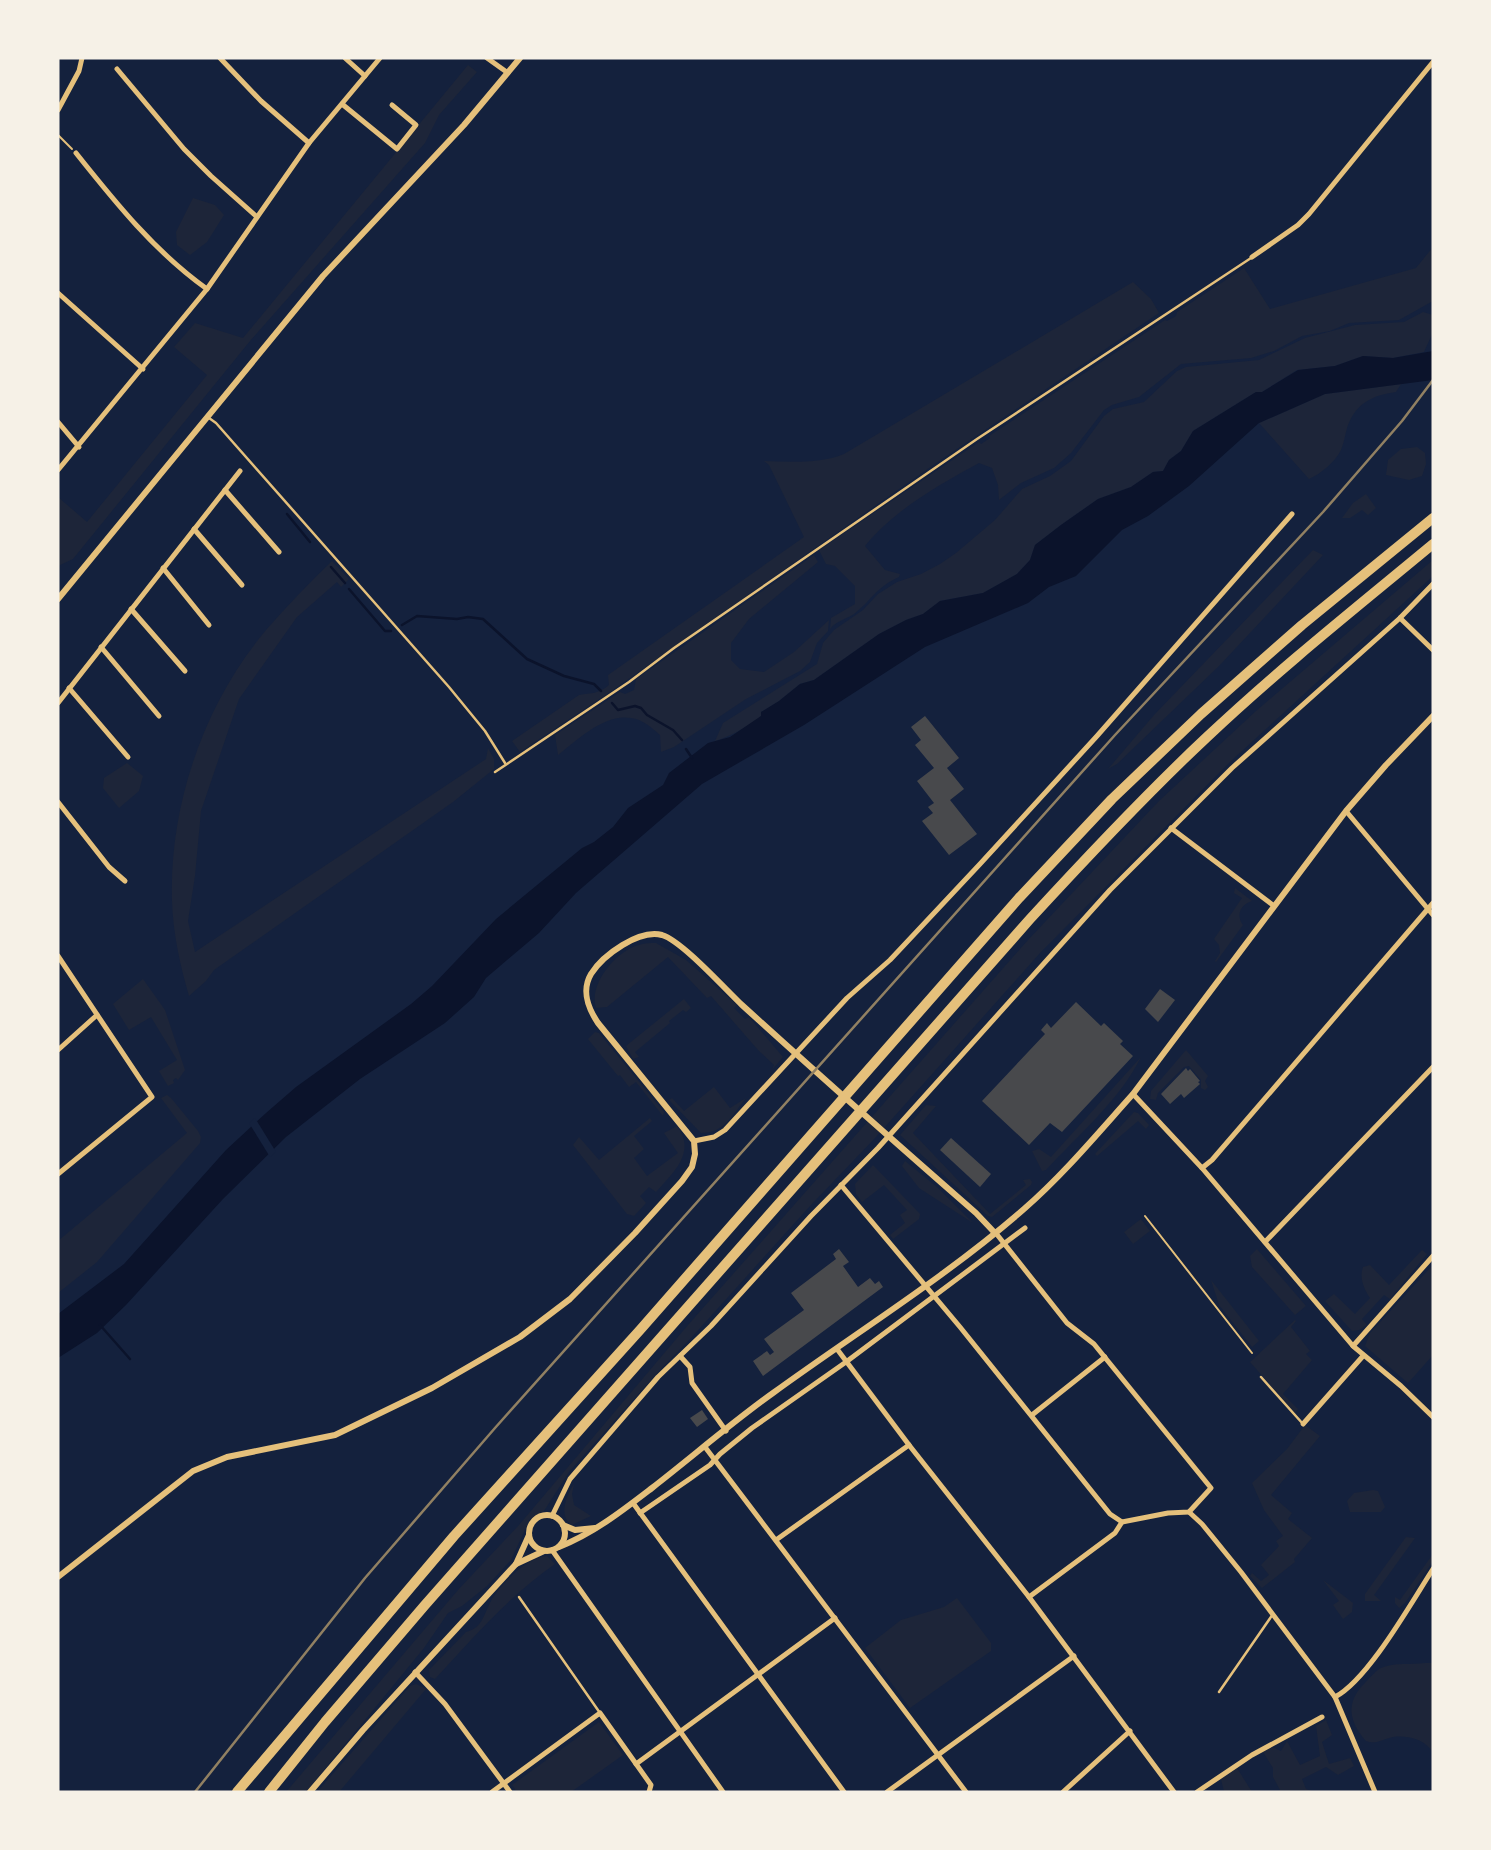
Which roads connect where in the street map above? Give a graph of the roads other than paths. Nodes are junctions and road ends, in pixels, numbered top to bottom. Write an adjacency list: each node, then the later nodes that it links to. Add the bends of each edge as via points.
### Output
1 (82, 58): 13 (street)
2 (220, 58): 14 (street)
3 (345, 58): 10 (street)
4 (380, 58): 10 (street)
5 (487, 58): 9 (street)
6 (520, 58): 9 (street)
7 (1433, 62): 17 (street, via 1309,214)
8 (117, 69): 16 (street, via 184,149)
9 (508, 73): 21 (street, via 323,276)
10 (365, 76): 11 (street)
11 (342, 104): 12 (street, via 397,149 416,125); 14 (street)
12 (392, 105)
13 (58, 110)
14 (309, 143): 16 (street)
15 (76, 153): 18 (street, via 127,216)
16 (257, 216): 18 (street)
17 (1252, 257): 47 (lane, via 977,439)
18 (207, 289): 20 (street)
19 (58, 293): 20 (street)
20 (143, 369): 23 (street)
21 (207, 417): 35 (street); 47 (lane, via 449,687)
22 (58, 422): 23 (street)
23 (79, 447): 24 (street)
24 (58, 470)
25 (240, 471): 26 (street)
26 (225, 490): 29 (street); 31 (street)
27 (1292, 514): 62 (street, via 1097,736 890,960 847,998 725,1130)
28 (1433, 518): 117 (highway, via 1201,713 1112,799 454,1536)
29 (194, 528): 32 (street); 34 (street)
30 (1433, 544): 118 (highway, via 1296,658 1118,823 425,1605)
31 (279, 552)
32 (163, 568): 36 (street); 38 (street)
33 (1433, 584): 37 (street)
34 (242, 585)
35 (59, 593)
36 (131, 609): 39 (street); 41 (street)
37 (1400, 618): 40 (street); 51 (street)
38 (209, 625)
39 (102, 647): 42 (street); 44 (street)
40 (1433, 650)
41 (185, 671)
42 (69, 688): 43 (street); 46 (street)
43 (58, 703)
44 (159, 716)
45 (1433, 716): 50 (street)
46 (128, 757)
47 (505, 764): 48 (lane)
48 (495, 772)
49 (58, 802): 52 (street, via 109,867)
50 (1346, 811): 54 (street); 55 (street)
51 (1171, 828): 54 (street); 65 (street, via 1067,935)
52 (125, 880)
53 (1433, 903): 55 (street)
54 (1274, 906): 61 (street)
55 (1428, 909): 56 (street); 63 (street)
56 (1433, 915)
57 (58, 956): 58 (street)
58 (97, 1015): 59 (street); 64 (street, via 152,1097)
59 (58, 1050)
60 (1433, 1067): 68 (street)
61 (1133, 1094): 63 (street); 67 (street, via 1049,1186)
62 (694, 1141): 67 (street, via 592,1015 587,999 592,972 625,943 643,935 662,935 676,943); 99 (street, via 692,1167 682,1181 570,1298 520,1337 335,1435 227,1457 193,1471)
63 (1202, 1168): 68 (street)
64 (58, 1174)
65 (841, 1185): 71 (street); 75 (street)
66 (1026, 1228): 69 (street)
67 (994, 1232): 69 (street); 71 (street)
68 (1265, 1242): 73 (street)
69 (1005, 1244): 72 (street); 77 (street, via 1063,1319)
70 (1433, 1256): 73 (street)
71 (926, 1285): 72 (street); 74 (street)
72 (935, 1296): 78 (street); 80 (street)
73 (1353, 1346): 76 (street)
74 (837, 1349): 78 (street); 83 (street)
75 (680, 1356): 83 (street, via 688,1364 697,1392); 90 (street, via 582,1463)
76 (1363, 1356): 81 (street); 82 (street)
77 (1105, 1357): 80 (street); 88 (street, via 1211,1488)
78 (846, 1362): 84 (street); 86 (street)
79 (1261, 1377): 82 (lane)
80 (1032, 1415): 91 (street, via 1110,1514)
81 (1433, 1417)
82 (1303, 1424)
83 (726, 1431): 85 (street)
84 (909, 1445): 95 (street); 101 (street)
85 (705, 1447): 86 (street); 87 (street)
86 (715, 1459): 89 (street); 95 (street)
87 (633, 1503): 89 (street); 93 (street)
88 (1189, 1512): 91 (street); 102 (street)
89 (640, 1513): 106 (street)
90 (552, 1517): 92 (street); 94 (street, via 536,1520)
91 (1122, 1522): 101 (street, via 1115,1533)
92 (563, 1525): 93 (street, via 575,1530); 96 (street, via 565,1535)
93 (597, 1528): 96 (street)
94 (529, 1535): 96 (street, via 534,1546); 97 (street)
95 (776, 1540): 103 (street)
96 (552, 1549): 97 (street); 112 (street)
97 (516, 1564): 105 (street)
98 (1433, 1569): 108 (street, via 1373,1661)
99 (58, 1577)
100 (519, 1597): 109 (lane)
101 (1029, 1597): 104 (street)
102 (1273, 1614): 107 (lane); 108 (street)
103 (835, 1618): 106 (street); 113 (street)
104 (1074, 1656): 111 (street); 113 (street)
105 (415, 1672): 115 (street); 119 (street)
106 (758, 1675): 112 (street); 123 (street)
107 (1219, 1692)
108 (1335, 1698): 129 (street)
109 (600, 1713): 114 (street); 115 (street)
110 (1322, 1717): 128 (street)
111 (1130, 1731): 126 (street); 127 (street)
112 (679, 1732): 114 (street); 122 (street)
113 (939, 1755): 124 (street); 125 (street)
114 (636, 1764): 116 (street)
115 (503, 1783): 120 (street); 121 (street)
116 (650, 1791)
117 (237, 1792)
118 (269, 1792)
119 (310, 1792)
120 (492, 1792)
121 (510, 1792)
122 (723, 1792)
123 (845, 1792)
124 (887, 1792)
125 (967, 1792)
126 (1063, 1792)
127 (1174, 1792)
128 (1197, 1792)
129 (1375, 1792)

